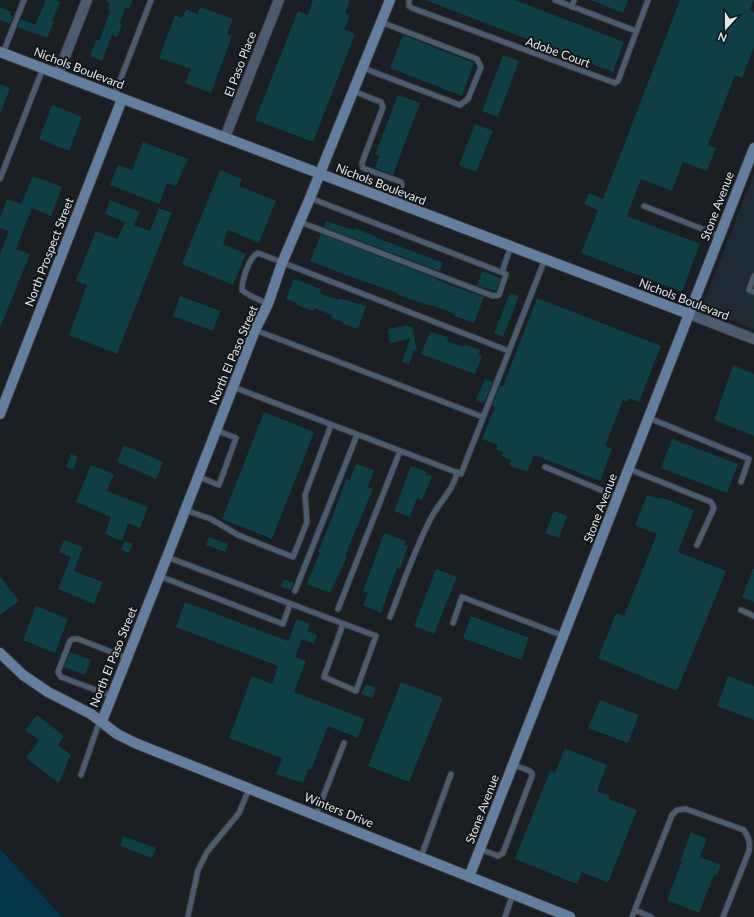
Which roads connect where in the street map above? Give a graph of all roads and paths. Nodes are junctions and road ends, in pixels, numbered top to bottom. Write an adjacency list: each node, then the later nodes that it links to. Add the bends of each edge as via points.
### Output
1 (24, 0): 13 (lane)
2 (87, 0): 16 (street)
3 (151, 0): 18 (lane)
4 (279, 0): 19 (street, El Paso Place)
5 (390, 0): 11 (street, North El Paso Street)
6 (409, 0): 12 (lane, Adobe Court, via 409,6 615,83)
7 (555, 0): 10 (lane)
8 (574, 0): 10 (lane)
9 (648, 0): 12 (lane, Adobe Court)
10 (572, 7): 12 (lane)
11 (381, 22): 15 (street, North El Paso Street); 15 (lane, via 477,59 481,67 479,74 468,99 460,105)
12 (636, 31)
13 (2, 52): 14 (street, Nichols Boulevard)
14 (43, 68): 16 (street, Nichols Boulevard); 22 (lane)
15 (363, 68): 17 (street, North El Paso Street)
16 (58, 74): 18 (street, Nichols Boulevard)
17 (353, 91): 21 (street, North El Paso Street); 24 (lane, via 381,102 383,107 362,163 364,168 401,182 402,185)
18 (118, 97): 19 (street, Nichols Boulevard); 40 (street, North Prospect Street)
19 (225, 137): 21 (street, Nichols Boulevard)
20 (754, 148): 27 (street, Stone Avenue)
21 (320, 174): 23 (street, North El Paso Street); 24 (street, Nichols Boulevard)
22 (0, 179)
23 (310, 198): 26 (street, North El Paso Street); 31 (lane)
24 (393, 202): 28 (street, Nichols Boulevard)
25 (644, 206): 27 (lane)
26 (300, 222): 30 (street, North El Paso Street); 31 (lane, via 493,296 499,295 506,274)
27 (720, 236): 35 (street, Stone Avenue)
28 (511, 246): 29 (street, Nichols Boulevard); 31 (lane)
29 (545, 259): 35 (street, Nichols Boulevard); 38 (lane)
30 (282, 263): 34 (street, North El Paso Street); 34 (lane, via 258,253 253,255 242,282 242,290); 38 (lane)
31 (502, 272)
32 (754, 276): 33 (lane, via 749,290)
33 (754, 292)
34 (268, 304): 36 (street, North El Paso Street)
35 (689, 314): 37 (street, Nichols Boulevard); 42 (street, Stone Avenue)
36 (255, 330): 39 (street, North El Paso Street); 41 (lane)
37 (754, 339)
38 (509, 351): 41 (lane)
39 (232, 387): 43 (lane); 44 (street, North El Paso Street)
40 (0, 414)
41 (483, 417): 49 (lane, via 461,474)
42 (649, 418): 48 (street, Stone Avenue); 51 (lane, via 749,459)
43 (331, 425): 45 (lane); 53 (lane, via 305,495 307,522 293,557 238,535 211,519)
44 (216, 430): 50 (street, North El Paso Street); 50 (lane, via 236,438 219,485)
45 (356, 435): 46 (lane); 57 (lane)
46 (400, 451): 49 (lane); 59 (lane)
47 (545, 467): 52 (lane)
48 (629, 469): 52 (street, Stone Avenue); 54 (lane, via 711,502 714,508)
49 (457, 472): 62 (lane, via 456,480 431,518)
50 (198, 477): 53 (street, North El Paso Street)
51 (741, 482)
52 (618, 497): 65 (street, Stone Avenue)
53 (185, 510): 55 (street, North El Paso Street)
54 (697, 545)
55 (167, 557): 56 (street, North El Paso Street); 58 (lane)
56 (160, 576): 58 (lane, via 283,624); 67 (street, North El Paso Street)
57 (295, 591)
58 (290, 604): 64 (lane)
59 (338, 609)
60 (741, 610): 61 (lane)
61 (754, 616)
62 (390, 617)
63 (453, 623): 65 (lane, via 462,597)
64 (343, 624): 64 (lane, via 376,636 356,691 324,677)
65 (564, 636): 71 (street, Stone Avenue)
66 (0, 653): 69 (street, via 23,675 48,692)
67 (127, 658): 68 (street, North El Paso Street); 68 (lane, via 78,639 70,641 59,675)
68 (112, 696): 69 (street, North El Paso Street)
69 (101, 721): 73 (lane); 74 (street, Winters Drive, via 117,734 135,743)
70 (344, 743): 75 (lane)
71 (513, 765): 76 (street, Stone Avenue); 76 (lane, via 528,770 532,776 503,853 498,856)
72 (451, 774): 77 (lane)
73 (81, 775)
74 (249, 789): 75 (street, Winters Drive); 81 (lane, via 239,813 207,852 198,870)
75 (316, 815): 77 (street, Winters Drive)
76 (480, 849): 78 (street, Stone Avenue)
77 (421, 857): 78 (street, Winters Drive)
78 (469, 877): 79 (street, Winters Drive)
79 (513, 894): 82 (lane); 83 (street, Winters Drive)
80 (635, 910): 84 (lane); 85 (lane); 86 (lane, via 672,815 677,810 686,809 744,830 748,836 749,851)
81 (188, 916)
82 (504, 917)
83 (570, 917)
84 (632, 917)
85 (651, 917)
86 (723, 917)

